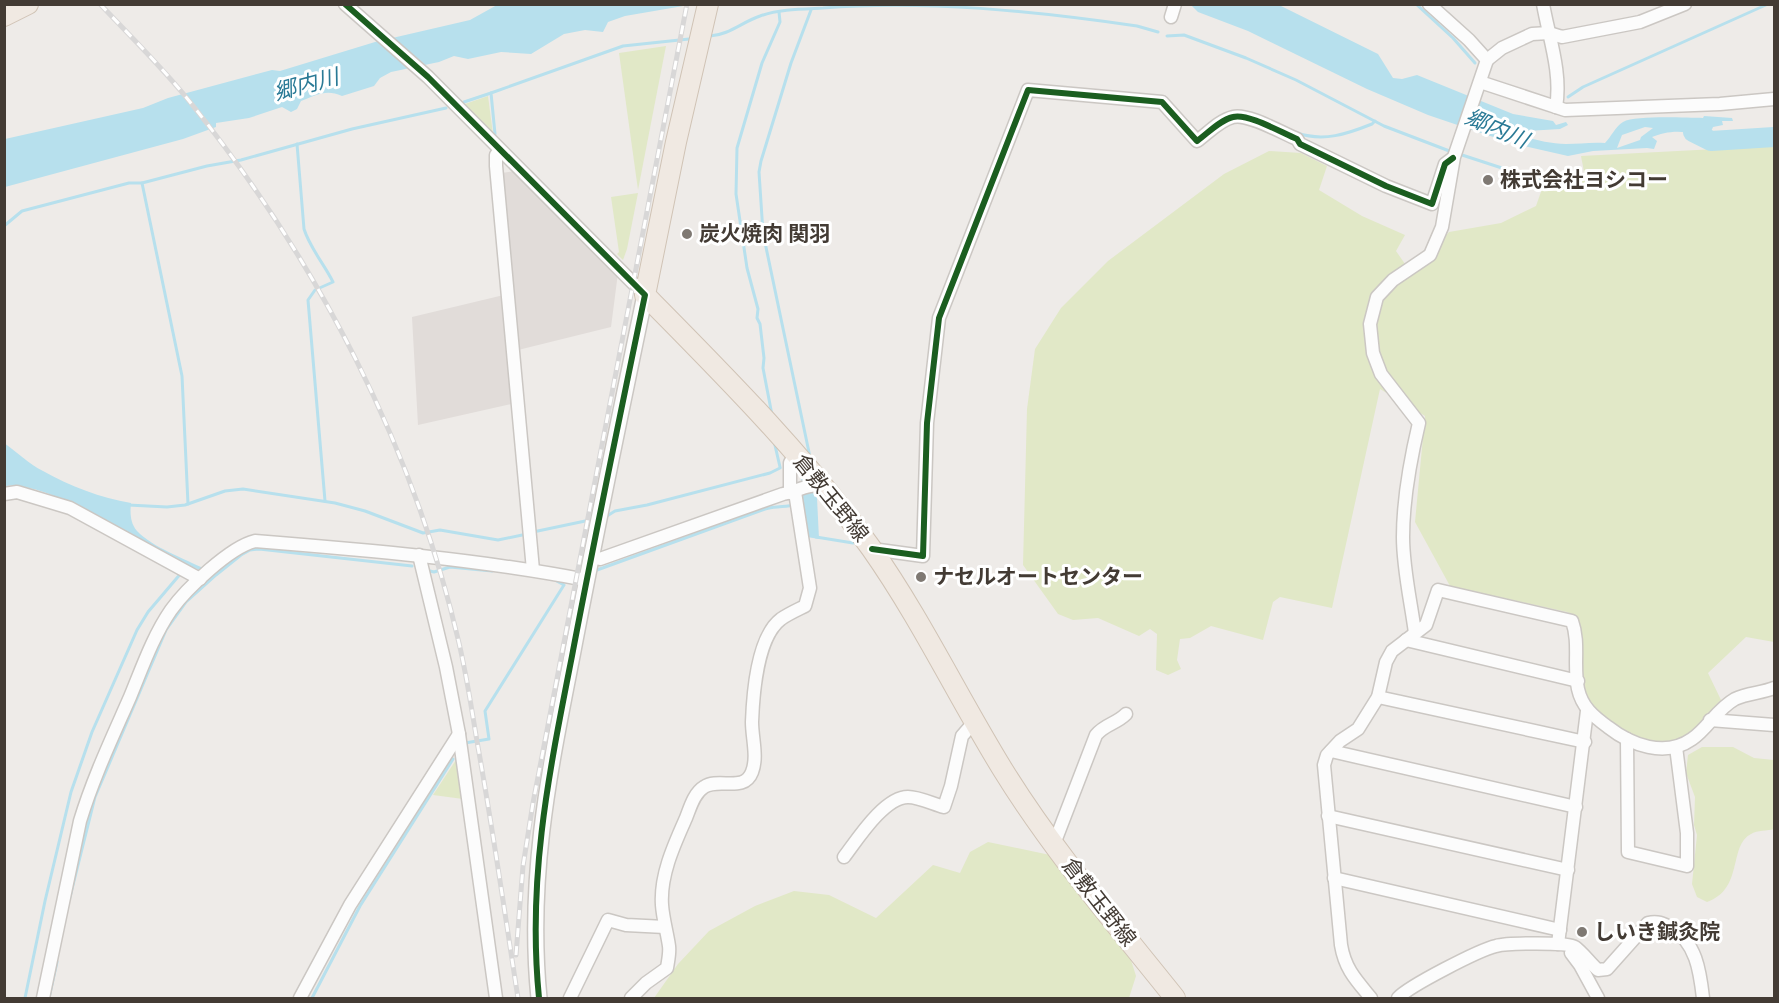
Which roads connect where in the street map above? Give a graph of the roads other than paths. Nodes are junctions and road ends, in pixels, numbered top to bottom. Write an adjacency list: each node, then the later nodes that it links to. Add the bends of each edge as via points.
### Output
1 (28, 4): 7 (main road)
2 (345, 4): 13 (street, via 428,77)
3 (1429, 4): 9 (street)
4 (1544, 4): 8 (street)
5 (1685, 4): 8 (street, via 1640,22 1562,38)
6 (707, 8): 15 (main road)
7 (4, 16)
8 (1549, 33): 9 (street, via 1532,34); 12 (street, via 1557,77)
9 (1487, 60): 10 (street)
10 (1479, 84): 12 (street); 14 (street)
11 (1774, 99): 12 (street, via 1565,110)
12 (1556, 107)
13 (500, 151): 15 (street); 22 (street, via 496,166)
14 (1455, 151): 19 (street, via 1444,164 1432,204 1376,182 1297,139 1248,118 1227,119 1197,141 1162,102 1028,90 939,318 927,423 923,556); 25 (street, via 1442,227 1430,255 1393,280 1377,297 1370,324 1373,353 1381,374 1419,423 1408,466 1404,505)
15 (645, 295): 16 (main road, 倉敷玉野線, via 741,392); 21 (street)
16 (792, 463): 18 (main road, 倉敷玉野線); 18 (street)
17 (4, 494): 23 (street, via 17,492 70,508 184,570)
18 (802, 494): 19 (main road, 倉敷玉野線); 21 (street, via 600,559); 45 (street, via 808,599 805,606 779,620 762,655 753,705 754,762 748,780 704,786 679,833 664,879)
19 (872, 549): 32 (main road, 倉敷玉野線)
20 (419, 555): 22 (street); 23 (street, via 255,541 239,547); 34 (street)
21 (591, 557): 24 (street)
22 (533, 570): 24 (street)
23 (206, 574): 49 (street, via 170,611 89,793)
24 (586, 580): 52 (street, via 541,826 534,902)
25 (1411, 637): 26 (street); 26 (street, via 1426,625 1438,590 1572,621); 28 (street, via 1392,651)
26 (1578, 681): 29 (street)
27 (1774, 687): 31 (street, via 1736,699)
28 (1377, 697): 36 (street); 38 (street, via 1358,729)
29 (1587, 711): 35 (street); 36 (street)
30 (1126, 714): 41 (street, via 1102,727 1096,735)
31 (1710, 720): 33 (street); 37 (street, via 1692,739)
32 (975, 721): 41 (main road, 倉敷玉野線); 42 (street, via 962,736 944,807 907,797 895,801 876,816)
33 (1774, 725)
34 (459, 734): 50 (street, via 350,905); 51 (street)
35 (1627, 739): 37 (street, via 1657,749); 37 (street, via 1628,852 1687,866 1687,833)
36 (1585, 742): 39 (street)
37 (1676, 747)
38 (1331, 751): 39 (street); 40 (street, via 1324,765)
39 (1576, 807): 43 (street)
40 (1329, 816): 43 (street); 44 (street)
41 (1054, 844): 55 (main road, 倉敷玉野線)
42 (844, 857)
43 (1568, 870): 46 (street)
44 (1334, 878): 46 (street); 56 (street, via 1344,961)
45 (665, 927): 53 (street, via 608,920); 54 (street, via 670,948 667,968)
46 (1560, 930): 47 (street)
47 (1561, 944): 48 (street, via 1496,946 1460,962); 58 (street, via 1580,965); 59 (street, via 1574,946 1598,970 1607,969 1648,923 1663,923 1688,941 1697,963)
48 (1413, 994): 57 (street)
49 (43, 999)
50 (300, 999)
51 (496, 999)
52 (539, 999)
53 (570, 999)
54 (631, 999)
55 (1174, 999)
56 (1371, 999)
57 (1398, 999)
58 (1598, 999)
59 (1702, 999)

